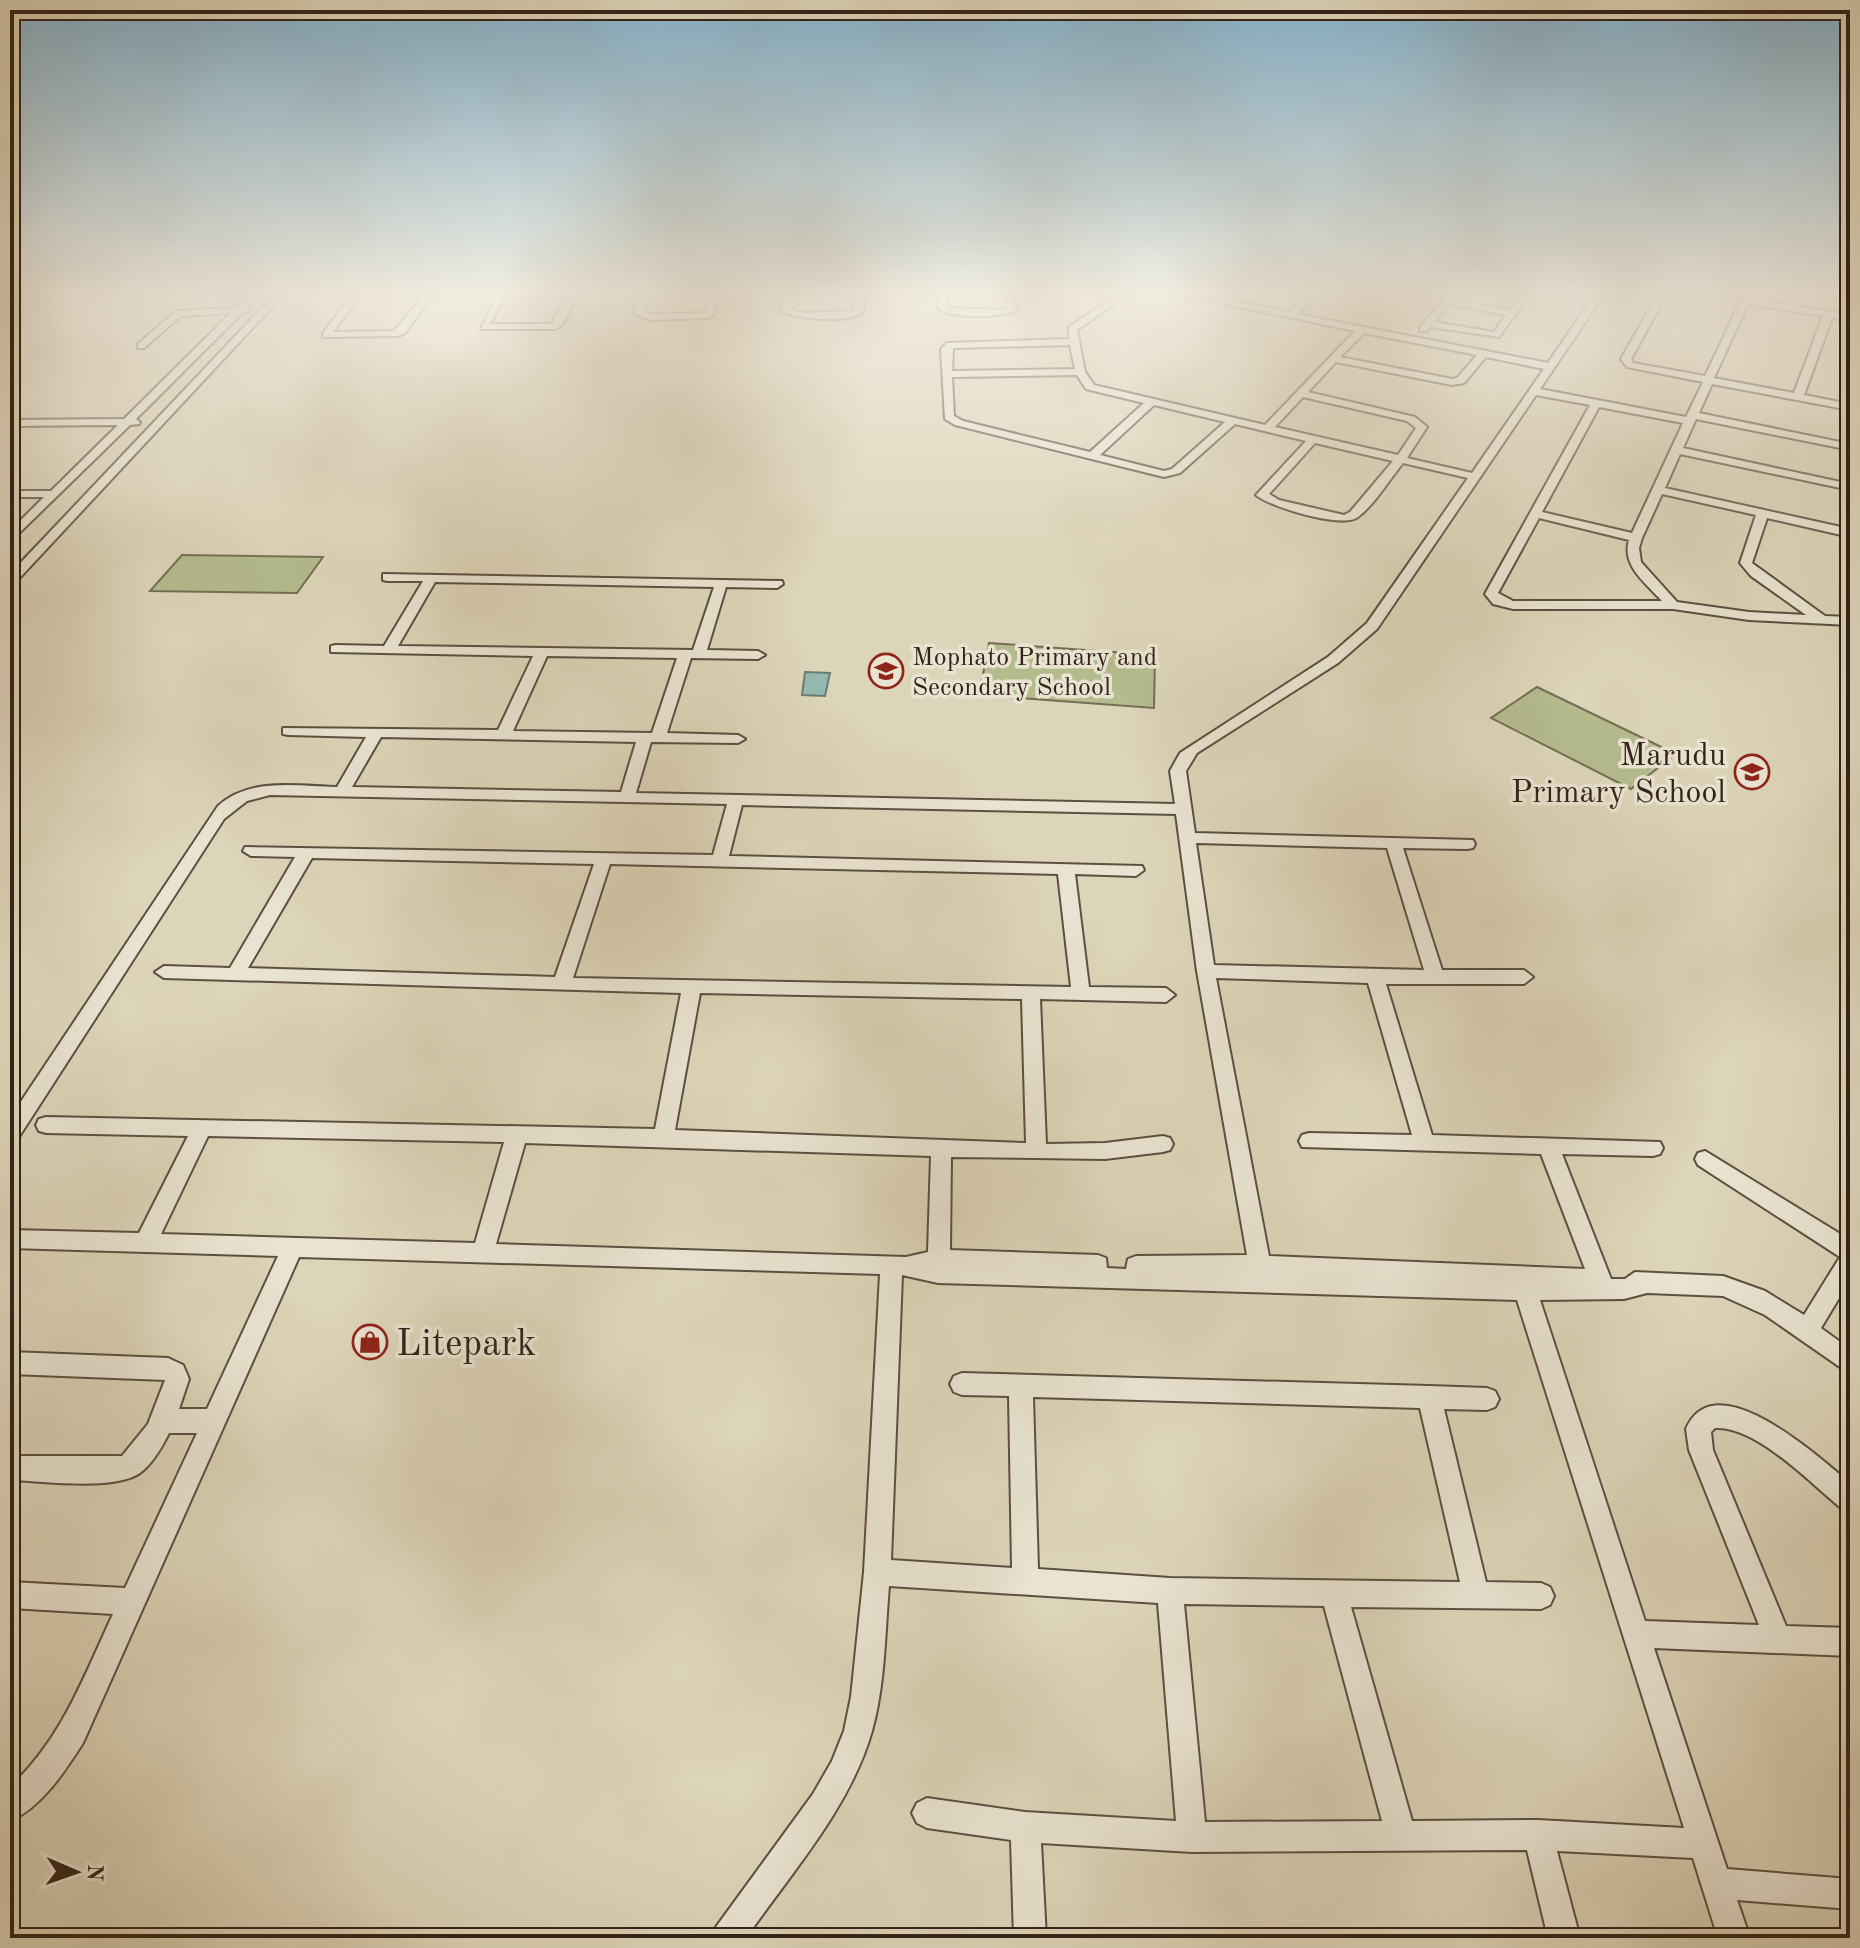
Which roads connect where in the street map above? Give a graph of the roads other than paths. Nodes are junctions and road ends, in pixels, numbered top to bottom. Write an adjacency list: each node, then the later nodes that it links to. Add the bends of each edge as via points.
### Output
1 (170, 381): 19 (street)
2 (199, 381): 20 (street)
3 (947, 381): 26 (street, via 952,421)
4 (1086, 381): 14 (street, via 1090,387)
5 (1314, 381): 12 (street)
6 (1440, 381): 7 (street)
7 (1460, 381)
8 (1541, 381): 11 (street)
9 (1709, 381): 13 (street); 17 (street)
10 (1804, 381): 13 (street)
11 (1533, 391): 15 (street); 28 (street)
12 (1302, 394): 22 (street); 27 (street, via 1418,422 1422,429)
13 (1798, 397): 16 (street)
14 (1151, 402): 18 (street); 26 (street)
15 (1596, 403): 17 (street); 33 (street)
16 (1850, 407)
17 (1690, 418): 24 (street); 25 (street)
18 (1232, 421): 22 (street); 26 (street, via 1171,474)
19 (129, 422): 20 (street); 21 (street); 32 (street)
20 (160, 422): 40 (street)
21 (10, 423)
22 (1267, 429): 23 (street)
23 (1312, 440): 27 (street); 27 (street, via 1263,492 1266,500 1349,518)
24 (1850, 447)
25 (1676, 450): 29 (street); 30 (street)
26 (1091, 457)
27 (1400, 460): 28 (street)
28 (1476, 477): 59 (street, via 1372,626 1353,645 1185,756 1177,781)
29 (1850, 487)
30 (1659, 490): 34 (street); 37 (street)
31 (10, 494): 32 (street)
32 (54, 494): 36 (street)
33 (1536, 514): 37 (street); 43 (street, via 1491,590 1494,599 1513,605)
34 (1762, 514): 35 (street); 44 (street, via 1746,563)
35 (1850, 533)
36 (10, 538)
37 (1636, 538): 43 (street, via 1635,563)
38 (387, 577): 39 (street)
39 (431, 578): 41 (street); 47 (street)
40 (10, 581)
41 (721, 584): 42 (street); 50 (street)
42 (777, 584)
43 (1673, 605): 44 (street)
44 (1824, 621): 45 (street)
45 (1850, 621)
46 (336, 649): 47 (street)
47 (388, 651): 48 (street)
48 (541, 654): 50 (street); 53 (street)
49 (758, 655): 50 (street)
50 (691, 656): 54 (street)
51 (288, 731): 52 (street)
52 (376, 733): 53 (street); 56 (street)
53 (503, 736): 54 (street)
54 (652, 738): 55 (street); 57 (street)
55 (738, 739)
56 (342, 791): 57 (street); 82 (street, via 270,790 241,796 226,806)
57 (627, 797): 58 (street)
58 (736, 799): 59 (street); 66 (street)
59 (1181, 809): 60 (street)
60 (1186, 838): 61 (street); 69 (street)
61 (1394, 844): 62 (street); 74 (street)
62 (1467, 844)
63 (251, 851): 64 (street)
64 (306, 853): 65 (street); 71 (street)
65 (603, 860): 66 (street); 75 (street)
66 (719, 862): 68 (street)
67 (1136, 870): 68 (street)
68 (1066, 871): 78 (street)
69 (1206, 971): 72 (street); 101 (street)
70 (164, 972): 71 (street)
71 (236, 973): 75 (street)
72 (1375, 977): 74 (street); 87 (street)
73 (1524, 977): 74 (street)
74 (1435, 978)
75 (562, 984): 76 (street)
76 (692, 985): 77 (street); 84 (street)
77 (1031, 993): 78 (street); 91 (street)
78 (1081, 994): 79 (street)
79 (1166, 995)
80 (46, 1125): 81 (street)
81 (203, 1127): 83 (street); 94 (street)
82 (10, 1134)
83 (517, 1134): 84 (street); 97 (street)
84 (663, 1138): 89 (street)
85 (1309, 1141): 87 (street)
86 (1163, 1144): 91 (street)
87 (1425, 1144): 88 (street)
88 (1548, 1146): 90 (street); 103 (street)
89 (941, 1148): 91 (street); 100 (street)
90 (1653, 1148)
91 (1036, 1152)
92 (1705, 1159): 96 (street)
93 (10, 1239): 94 (street)
94 (145, 1244): 95 (street)
95 (292, 1249): 97 (street); 112 (street)
96 (1850, 1252)
97 (482, 1255): 99 (street)
98 (1850, 1260): 104 (street)
99 (898, 1265): 100 (street); 115 (street)
100 (939, 1266): 101 (street)
101 (1262, 1273): 102 (street)
102 (1524, 1283): 103 (street); 123 (street)
103 (1602, 1284): 104 (street, via 1624,1289 1708,1284 1737,1290)
104 (1806, 1332): 106 (street)
105 (10, 1363): 111 (street, via 168,1369 177,1379)
106 (1850, 1363)
107 (962, 1384): 108 (street)
108 (1021, 1388): 109 (street); 116 (street)
109 (1429, 1397): 110 (street); 119 (street)
110 (1487, 1399)
111 (162, 1421): 112 (street); 113 (street, via 140,1458 126,1468)
112 (214, 1421): 122 (street)
113 (10, 1468)
114 (1850, 1499): 124 (street, via 1747,1422 1717,1416 1698,1429 1701,1450)
115 (877, 1572): 116 (street); 135 (street, via 865,1697 843,1770)
116 (1025, 1579): 117 (street)
117 (1170, 1591): 118 (street); 131 (street)
118 (1334, 1593): 119 (street); 129 (street)
119 (1476, 1593): 121 (street)
120 (10, 1595): 122 (street)
121 (1541, 1596)
122 (133, 1602): 126 (street, via 54,1765)
123 (1635, 1634): 124 (street); 132 (street)
124 (1778, 1640): 125 (street)
125 (1850, 1642)
126 (10, 1806)
127 (927, 1813): 128 (street)
128 (1025, 1827): 131 (street); 136 (street)
129 (1401, 1835): 130 (street); 131 (street)
130 (1538, 1835): 132 (street); 137 (street)
131 (1192, 1837)
132 (1703, 1844): 133 (street)
133 (1715, 1883): 134 (street); 138 (street)
134 (1850, 1894)
135 (727, 1938)
136 (1030, 1938)
137 (1564, 1938)
138 (1734, 1938)

